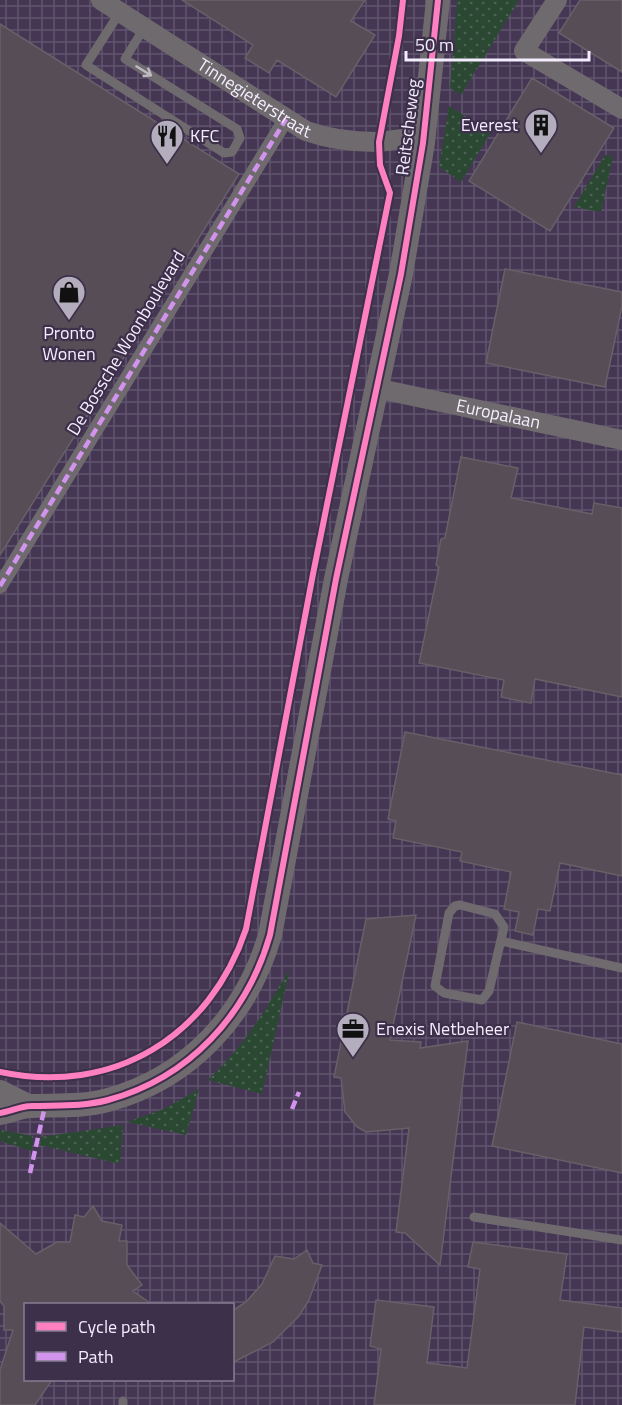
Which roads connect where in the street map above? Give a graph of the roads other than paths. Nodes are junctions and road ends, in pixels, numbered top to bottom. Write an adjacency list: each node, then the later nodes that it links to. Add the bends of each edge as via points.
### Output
1 (100, 0): 4 (street, Tinnegieterstraat)
2 (438, 0): 8 (street, Reitscheweg)
3 (557, 0): 6 (street, via 524,51)
4 (120, 12): 5 (street, Tinnegieterstraat); 5 (lane, one-way to 4, via 125,59 237,129 240,138 232,152 224,153 86,65)
5 (144, 28): 7 (street, Tinnegieterstraat)
6 (622, 109)
7 (285, 119): 8 (street, Tinnegieterstraat, via 330,139 379,142 410,137); 11 (street, De Bossche Woonboulevard)
8 (423, 143): 9 (street, Reitscheweg, via 401,274)
9 (375, 388): 10 (street, Europalaan); 15 (street, Reitscheweg, via 270,935 258,971 221,1030 162,1077 94,1103)
10 (622, 440)
11 (0, 586)
12 (501, 940): 12 (lane, via 485,998 477,1001 444,993 435,986 449,913 455,906 490,912 500,918 504,927); 13 (lane)
13 (622, 968)
14 (0, 1092): 15 (street, Reitscheweg)
15 (28, 1106): 16 (street, Reitscheweg)
16 (0, 1113)
17 (474, 1217): 18 (lane)
18 (622, 1240)

